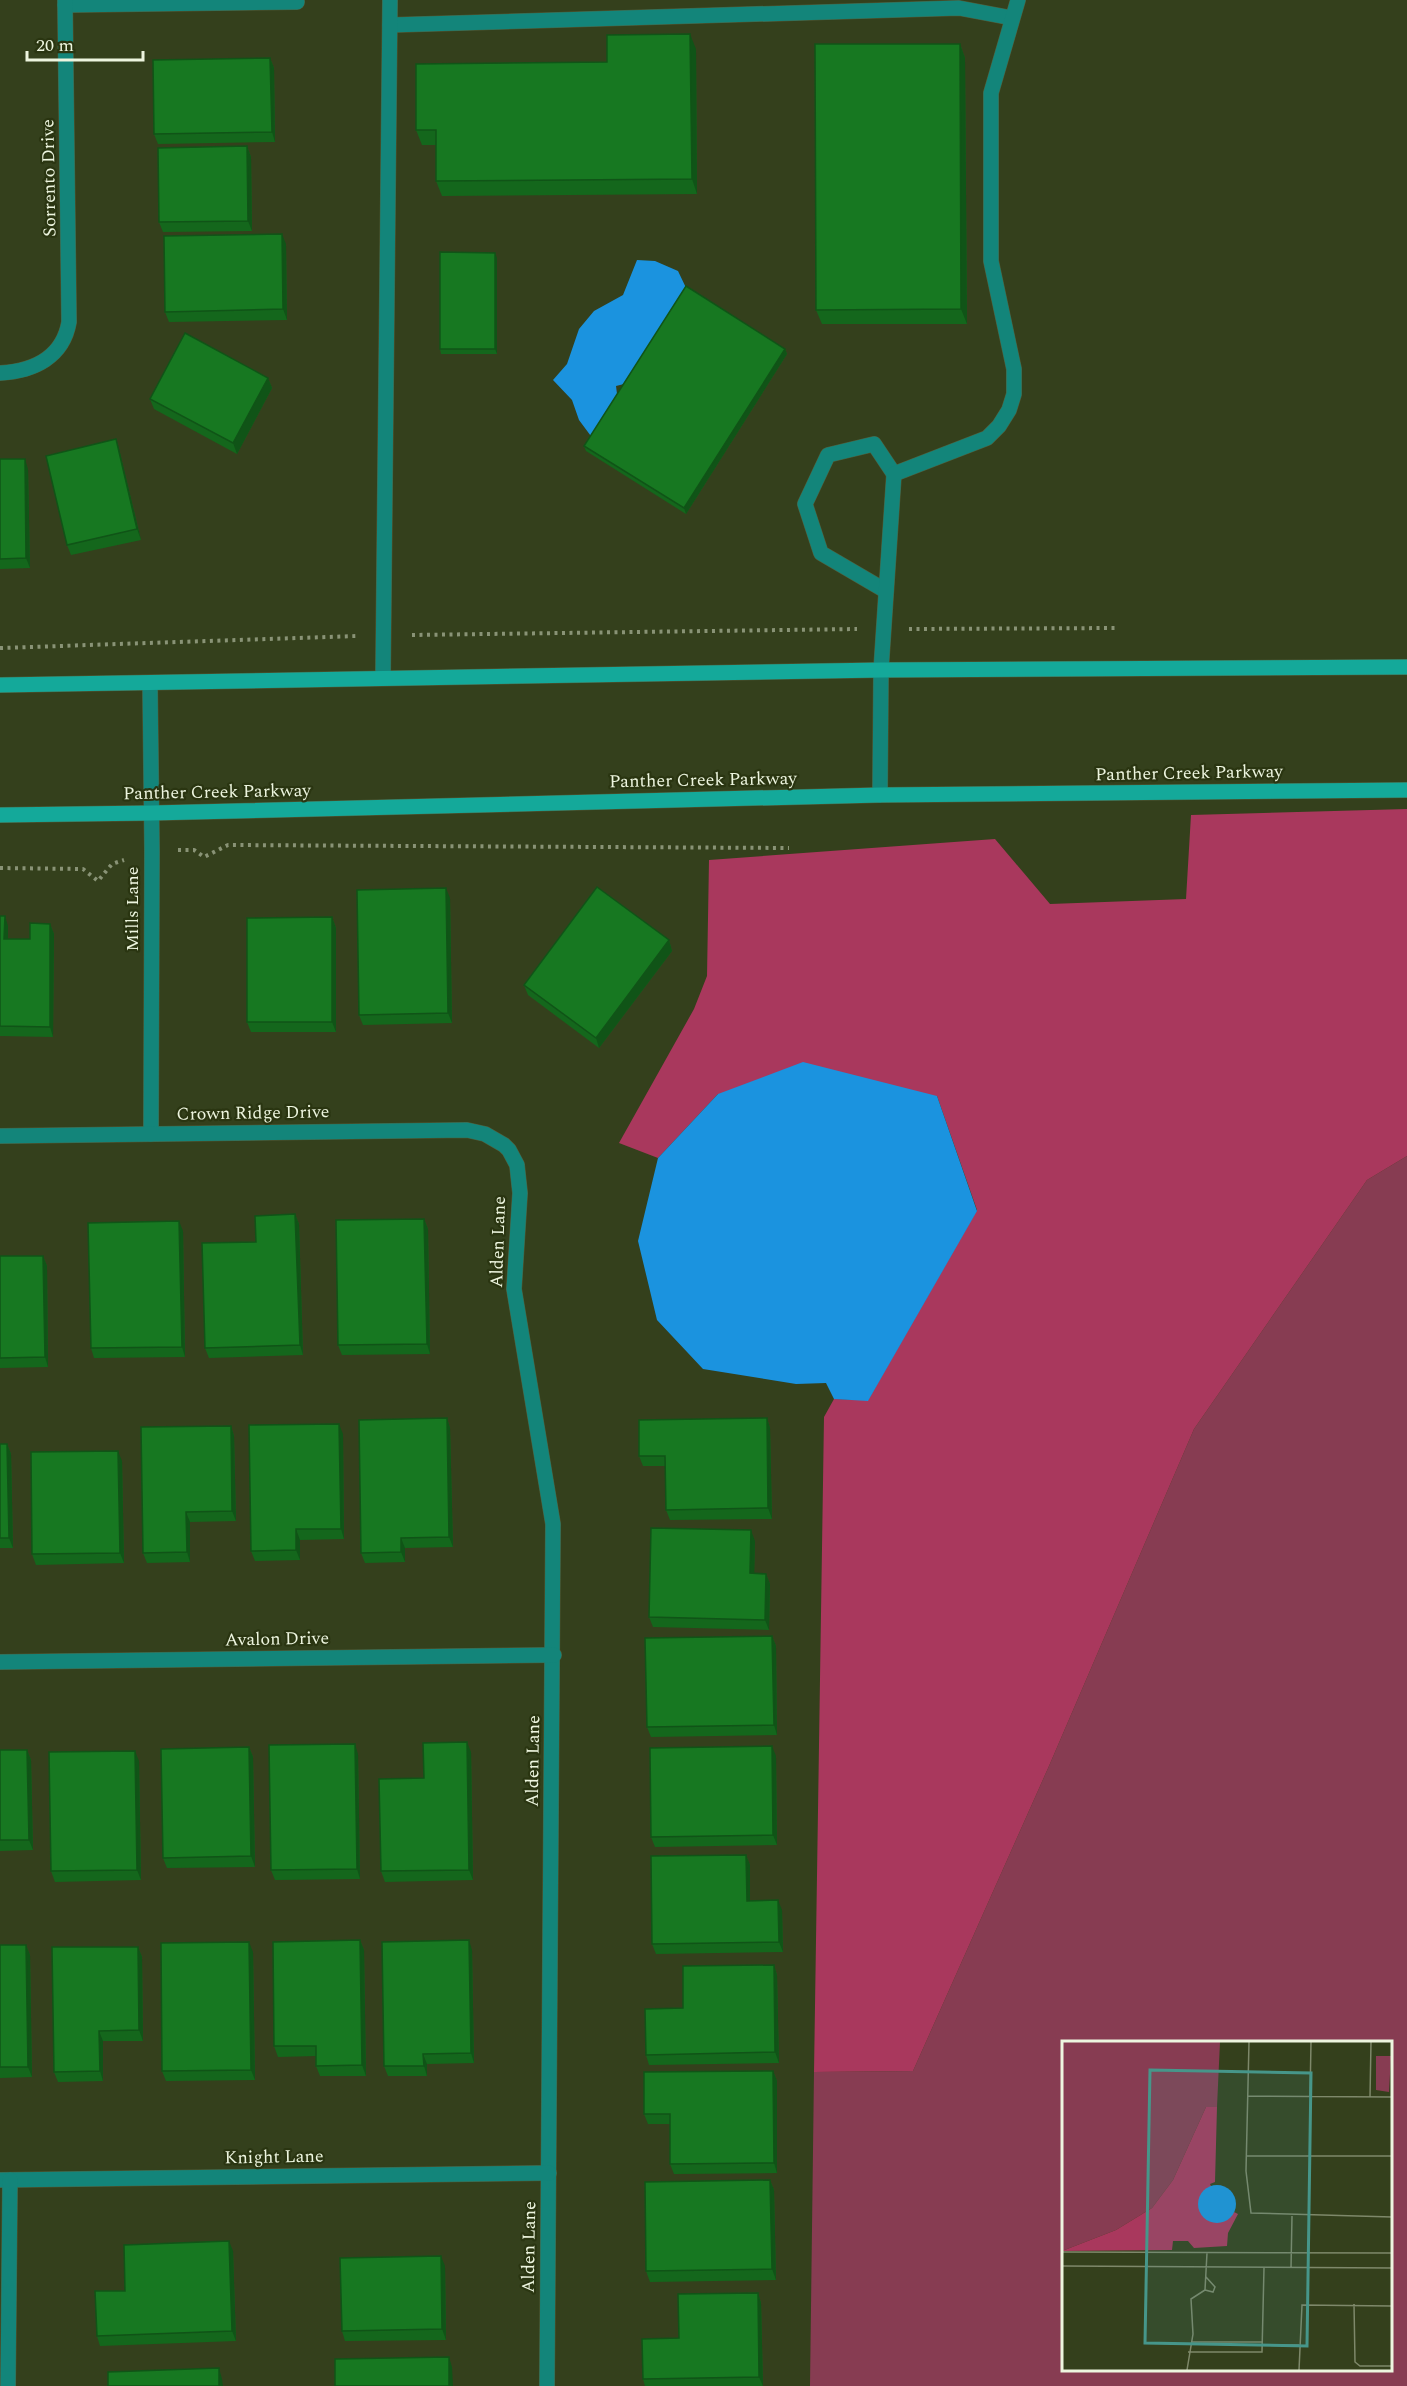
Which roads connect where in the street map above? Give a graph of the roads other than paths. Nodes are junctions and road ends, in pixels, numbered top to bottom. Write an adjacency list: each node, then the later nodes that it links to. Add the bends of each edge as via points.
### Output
1 (390, 0): 6 (street)
2 (1018, 0): 5 (street)
3 (297, 2): 4 (street)
4 (65, 3): 7 (street, Sorrento Drive, via 70,304 66,338 43,362)
5 (1012, 18): 6 (street, via 959,8); 8 (street, via 991,93 990,242 1014,369 1014,394 1009,410 987,438)
6 (390, 25): 12 (street)
7 (0, 372)
8 (894, 474): 9 (street); 9 (street, via 874,444 828,455 805,504 821,553)
9 (886, 591): 11 (street)
10 (1407, 667): 11 (main road)
11 (881, 670): 12 (main road); 16 (street)
12 (382, 677): 13 (main road)
13 (150, 683): 14 (main road); 17 (street, Mills Lane)
14 (0, 685)
15 (1407, 790): 16 (main road, Panther Creek Parkway)
16 (880, 795): 17 (main road, Panther Creek Parkway)
17 (152, 813): 18 (main road, Panther Creek Parkway); 19 (street, Mills Lane)
18 (0, 815)
19 (151, 1134): 20 (street, Crown Ridge Drive); 21 (street, Crown Ridge Drive, via 467,1130 485,1134)
20 (0, 1136)
21 (504, 1145): 22 (street, Alden Lane, via 515,1159 519,1174 514,1289 553,1524)
22 (554, 1655): 23 (street, Avalon Drive); 24 (street, Alden Lane)
23 (0, 1662)
24 (549, 2173): 25 (street, Knight Lane); 27 (street, Alden Lane)
25 (5, 2180): 26 (street)
26 (8, 2386)
27 (547, 2386)

